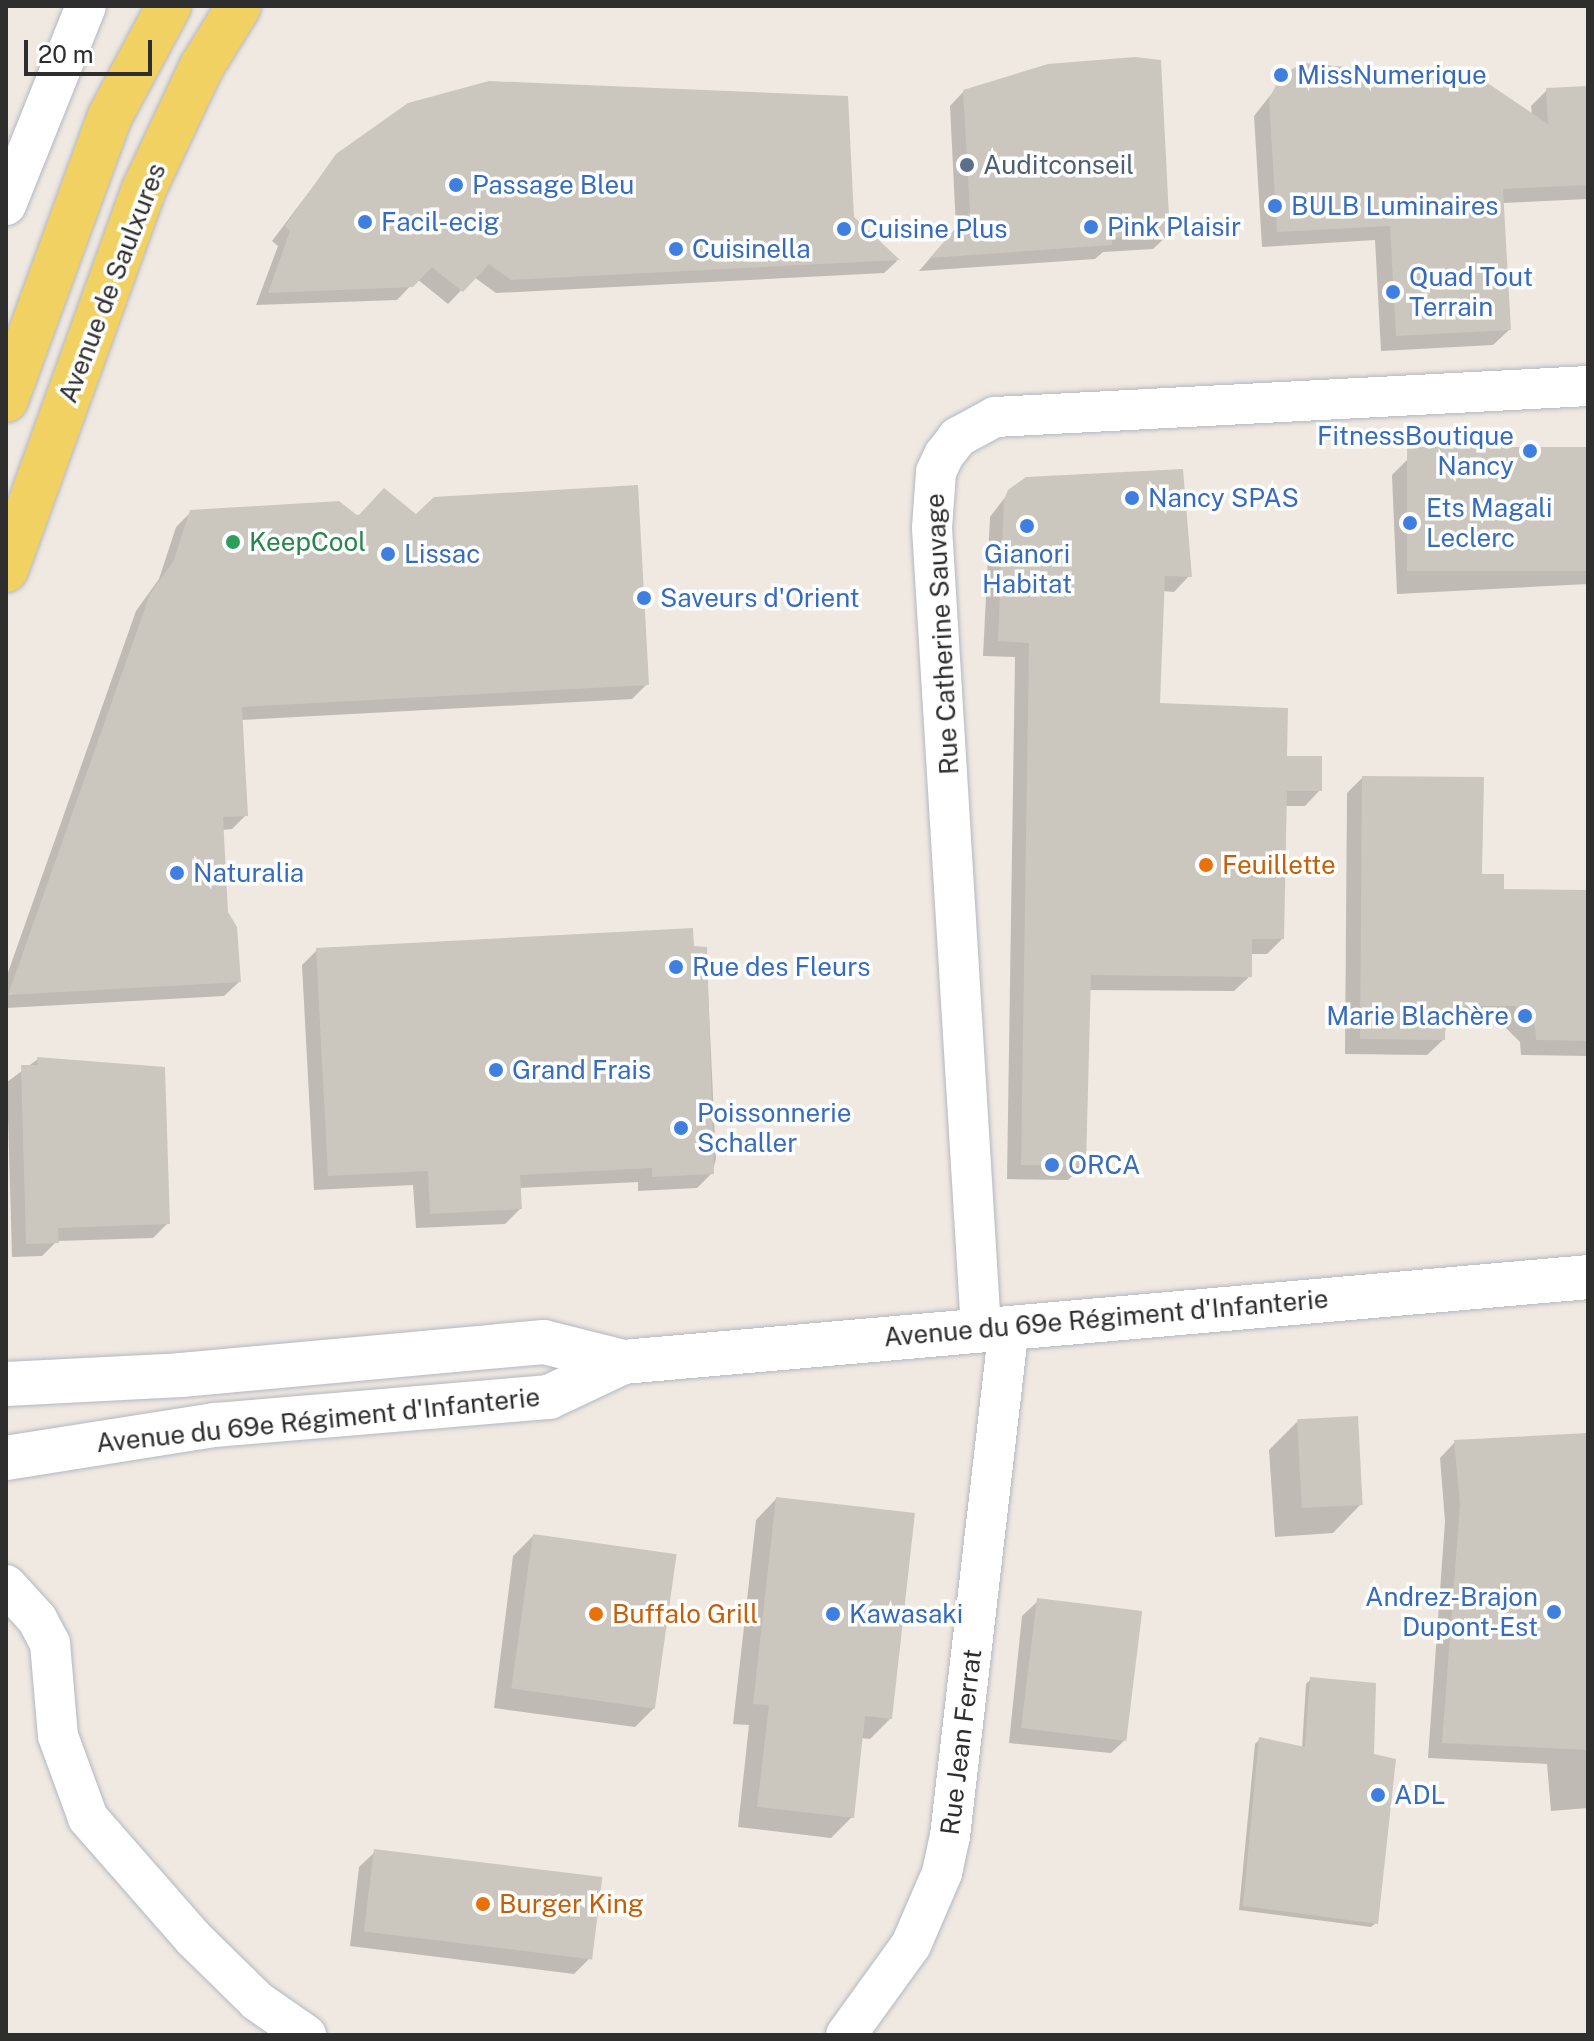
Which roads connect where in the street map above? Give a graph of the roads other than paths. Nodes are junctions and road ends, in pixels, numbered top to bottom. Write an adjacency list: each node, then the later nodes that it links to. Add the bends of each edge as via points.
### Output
1 (86, 6): 4 (street)
2 (169, 6): 6 (main road, via 110,116)
3 (239, 6): 7 (main road, Avenue de Saulxures, via 202,66 144,189)
4 (6, 205)
5 (1588, 386): 9 (street, Rue Catherine Sauvage, via 995,417 958,437 944,455 936,472 932,528)
6 (6, 400)
7 (6, 570)
8 (1588, 1277): 9 (street, Avenue du 69e Régiment d'Infanterie)
9 (995, 1328): 10 (street, Avenue du 69e Régiment d'Infanterie); 15 (street, Rue Jean Ferrat, via 950,1836 942,1873 911,1945)
10 (623, 1362): 11 (street, Avenue du 69e Régiment d'Infanterie, via 544,1342 133,1379); 12 (street, Avenue du 69e Régiment d'Infanterie, via 549,1397 215,1425)
11 (6, 1384)
12 (6, 1458)
13 (6, 1585): 14 (street, via 37,1619 50,1643 58,1736 88,1818 193,1938 257,2001)
14 (306, 2035)
15 (846, 2035)

